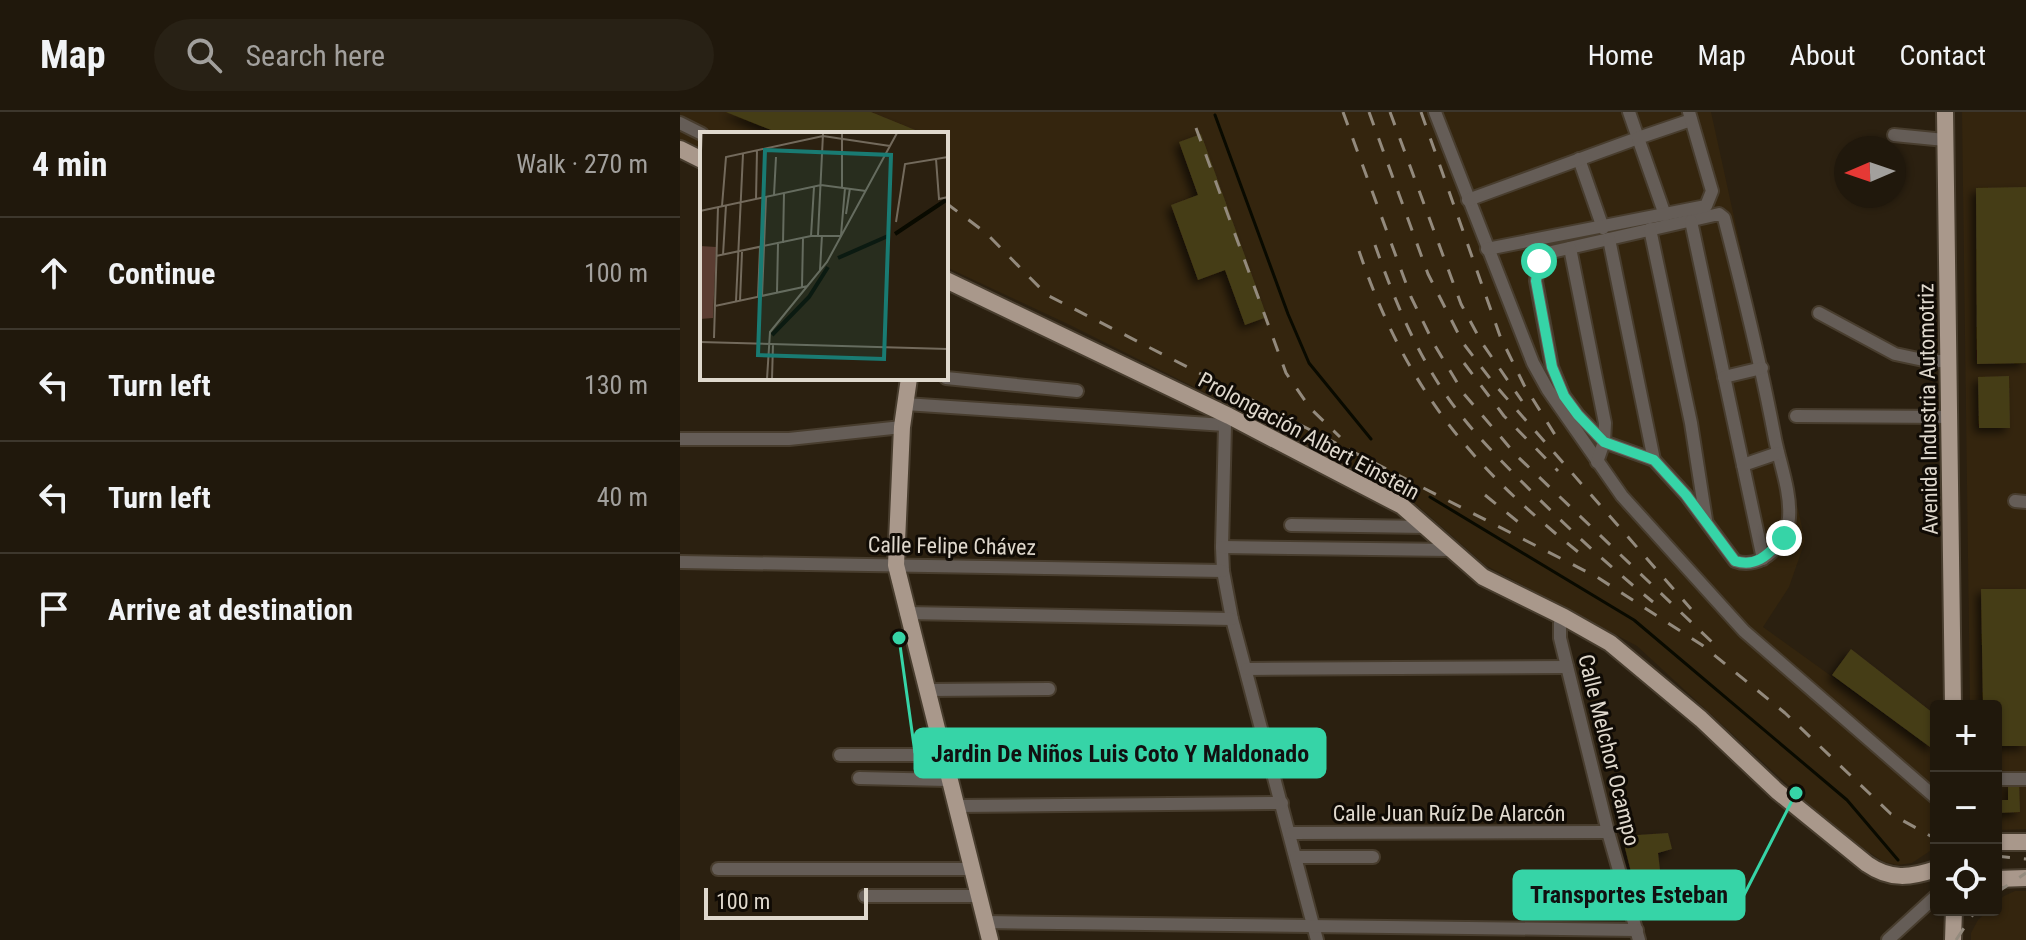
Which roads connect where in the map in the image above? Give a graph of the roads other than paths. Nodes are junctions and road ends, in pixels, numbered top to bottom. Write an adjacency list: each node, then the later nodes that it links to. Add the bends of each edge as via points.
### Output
1 (1435, 112): 13 (street)
2 (1629, 112): 8 (street)
3 (1945, 112): 9 (main road, Avenida Industria Automotriz)
4 (1690, 116): 8 (street); 14 (street, via 1711,199 1706,206)
5 (680, 123): 6 (street)
6 (700, 133)
7 (1894, 135): 9 (street)
8 (1638, 138): 12 (street); 14 (street)
9 (1945, 140): 22 (main road, Avenida Industria Automotriz)
10 (680, 149): 11 (main road)
11 (700, 159)
12 (1579, 159): 13 (street); 17 (street)
13 (1468, 200): 19 (street)
14 (1665, 215): 17 (street)
15 (1691, 221): 16 (street); 23 (street, via 1719,214 1724,218); 24 (street)
16 (1650, 229): 17 (street); 39 (street)
17 (1606, 233): 18 (street); 19 (street); 36 (street)
18 (1570, 248): 34 (street, via 1603,407); 34 (street, via 1541,256 1536,281 1558,384)
19 (1487, 249): 37 (street, via 1533,363)
20 (948, 281): 31 (main road, Prolongación Albert Einstein)
21 (1819, 313): 22 (street, via 1895,354)
22 (1949, 361): 30 (main road, Avenida Industria Automotriz)
23 (1762, 368): 24 (street); 35 (street)
24 (1724, 377): 38 (street)
25 (948, 378): 27 (street)
26 (909, 380): 28 (main road)
27 (1077, 391)
28 (905, 404): 31 (street); 32 (main road)
29 (1796, 416): 30 (street)
30 (1950, 417): 55 (main road, Avenida Industria Automotriz)
31 (1227, 420): 41 (main road, Prolongación Albert Einstein, via 1402,506); 42 (street)
32 (902, 427): 33 (street, via 789,439); 46 (main road)
33 (680, 439)
34 (1604, 442): 36 (street); 37 (street)
35 (1778, 453): 38 (street); 44 (street, via 1789,517 1784,538)
36 (1654, 460): 39 (street)
37 (1597, 462): 62 (street, via 1744,631)
38 (1743, 465): 44 (street)
39 (1707, 523): 44 (street, via 1735,561)
40 (1291, 525): 41 (street)
41 (1427, 527): 43 (main road, Prolongación Albert Einstein)
42 (1222, 547): 43 (street); 47 (street)
43 (1452, 550): 49 (main road, Prolongación Albert Einstein, via 1483,577)
44 (1763, 559)
45 (680, 562): 46 (street, Calle Felipe Chávez)
46 (896, 565): 47 (street, Calle Felipe Chávez); 48 (main road)
47 (1223, 571): 50 (street)
48 (906, 613): 50 (street); 54 (main road)
49 (1564, 617): 51 (street, Calle Melchor Ocampo, via 1560,632); 73 (main road, Prolongación Albert Einstein, via 1610,643 1658,681 1777,791 1874,869 1898,877)
50 (1232, 619): 52 (street)
51 (1567, 667): 52 (street); 65 (street, Calle Melchor Ocampo)
52 (1247, 669): 63 (street)
53 (1049, 689): 54 (street)
54 (928, 690): 57 (main road)
55 (1953, 700)
56 (840, 755): 57 (street)
57 (942, 755): 61 (main road)
58 (859, 778): 61 (street)
59 (2002, 779): 60 (street)
60 (2026, 779)
61 (948, 780): 64 (main road)
62 (1930, 793)
63 (1282, 803): 64 (street); 66 (street)
64 (955, 806): 72 (main road)
65 (1608, 832): 66 (street, Calle Juan Ruíz De Alarcón); 82 (street, Calle Melchor Ocampo)
66 (1291, 833): 69 (street)
67 (2002, 842): 68 (main road)
68 (2026, 842)
69 (1296, 857): 70 (street); 81 (street)
70 (1373, 857)
71 (718, 869): 72 (street)
72 (970, 869): 77 (main road)
73 (1930, 871)
74 (2026, 878): 75 (main road)
75 (2002, 879)
76 (865, 896): 77 (street)
77 (978, 896): 80 (main road)
78 (1930, 902): 84 (street)
79 (1954, 916): 85 (main road)
80 (985, 922): 81 (street); 83 (main road)
81 (1315, 933): 82 (street)
82 (1638, 935)
83 (990, 940)
84 (1888, 940)
85 (1953, 940)

